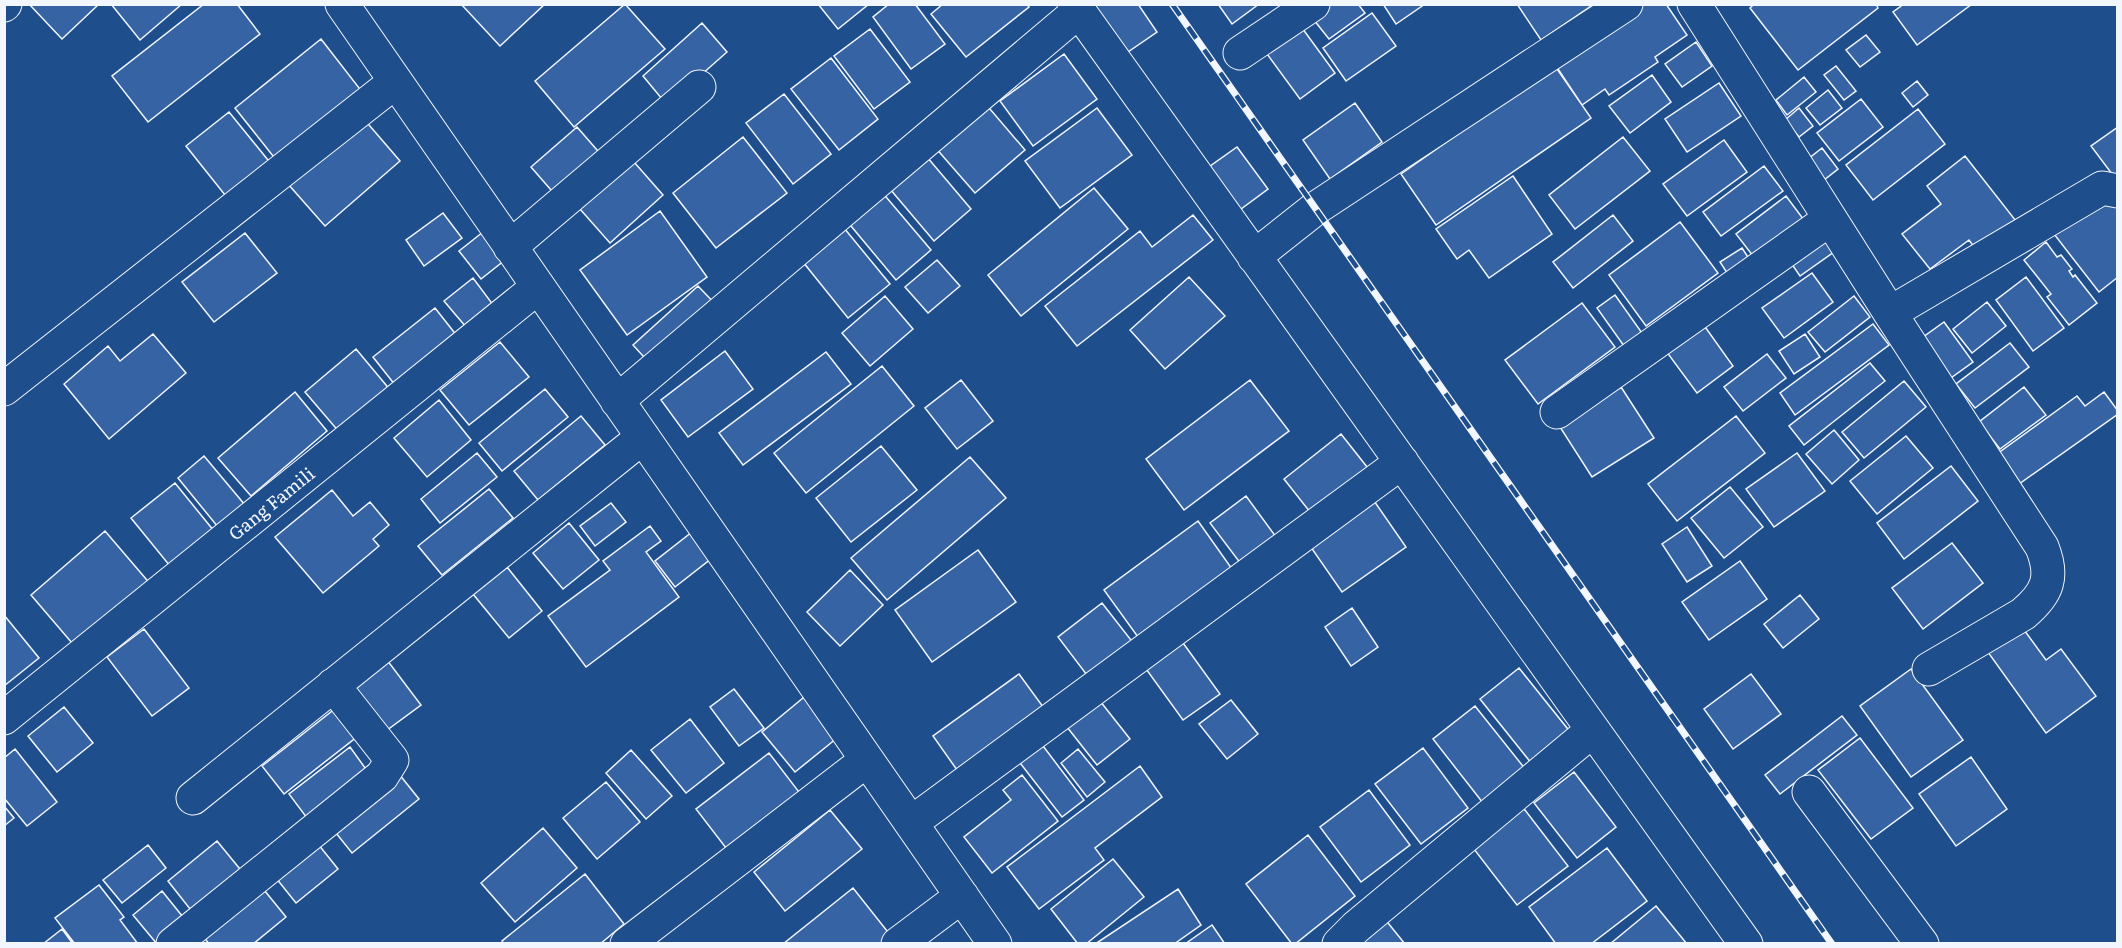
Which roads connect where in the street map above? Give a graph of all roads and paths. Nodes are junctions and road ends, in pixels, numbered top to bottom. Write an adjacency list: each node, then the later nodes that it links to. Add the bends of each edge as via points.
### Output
1 (342, 4): 7 (street)
2 (1314, 4): 6 (street)
3 (1626, 4): 12 (street, via 1316,208)
4 (1694, 4): 10 (street)
5 (1077, 8): 12 (street); 16 (street)
6 (1240, 53)
7 (395, 82): 11 (street); 15 (street)
8 (699, 87): 11 (street)
9 (2118, 191): 14 (street, via 2102,188)
10 (1830, 219): 14 (street); 17 (street)
11 (510, 247): 13 (street)
12 (1254, 256): 19 (street)
13 (538, 287): 16 (street); 22 (street, Gang Famili)
14 (1890, 313): 20 (street, via 2042,547 2050,572 2046,589 2036,604)
15 (4, 389)
16 (617, 401): 18 (street)
17 (1557, 412)
18 (643, 437): 21 (street); 24 (street)
19 (1402, 462): 23 (street); 27 (street)
20 (1929, 669)
21 (333, 685): 26 (street); 29 (street, via 392,760 382,776)
22 (4, 718)
23 (1593, 730): 33 (street); 34 (street)
24 (867, 760): 27 (street); 30 (street)
25 (1809, 792): 35 (street)
26 (193, 798)
27 (911, 823): 28 (street)
28 (962, 896): 31 (street); 32 (street)
29 (173, 944)
30 (627, 944)
31 (898, 944)
32 (995, 944)
33 (1339, 944)
34 (1746, 944)
35 (1922, 944)

